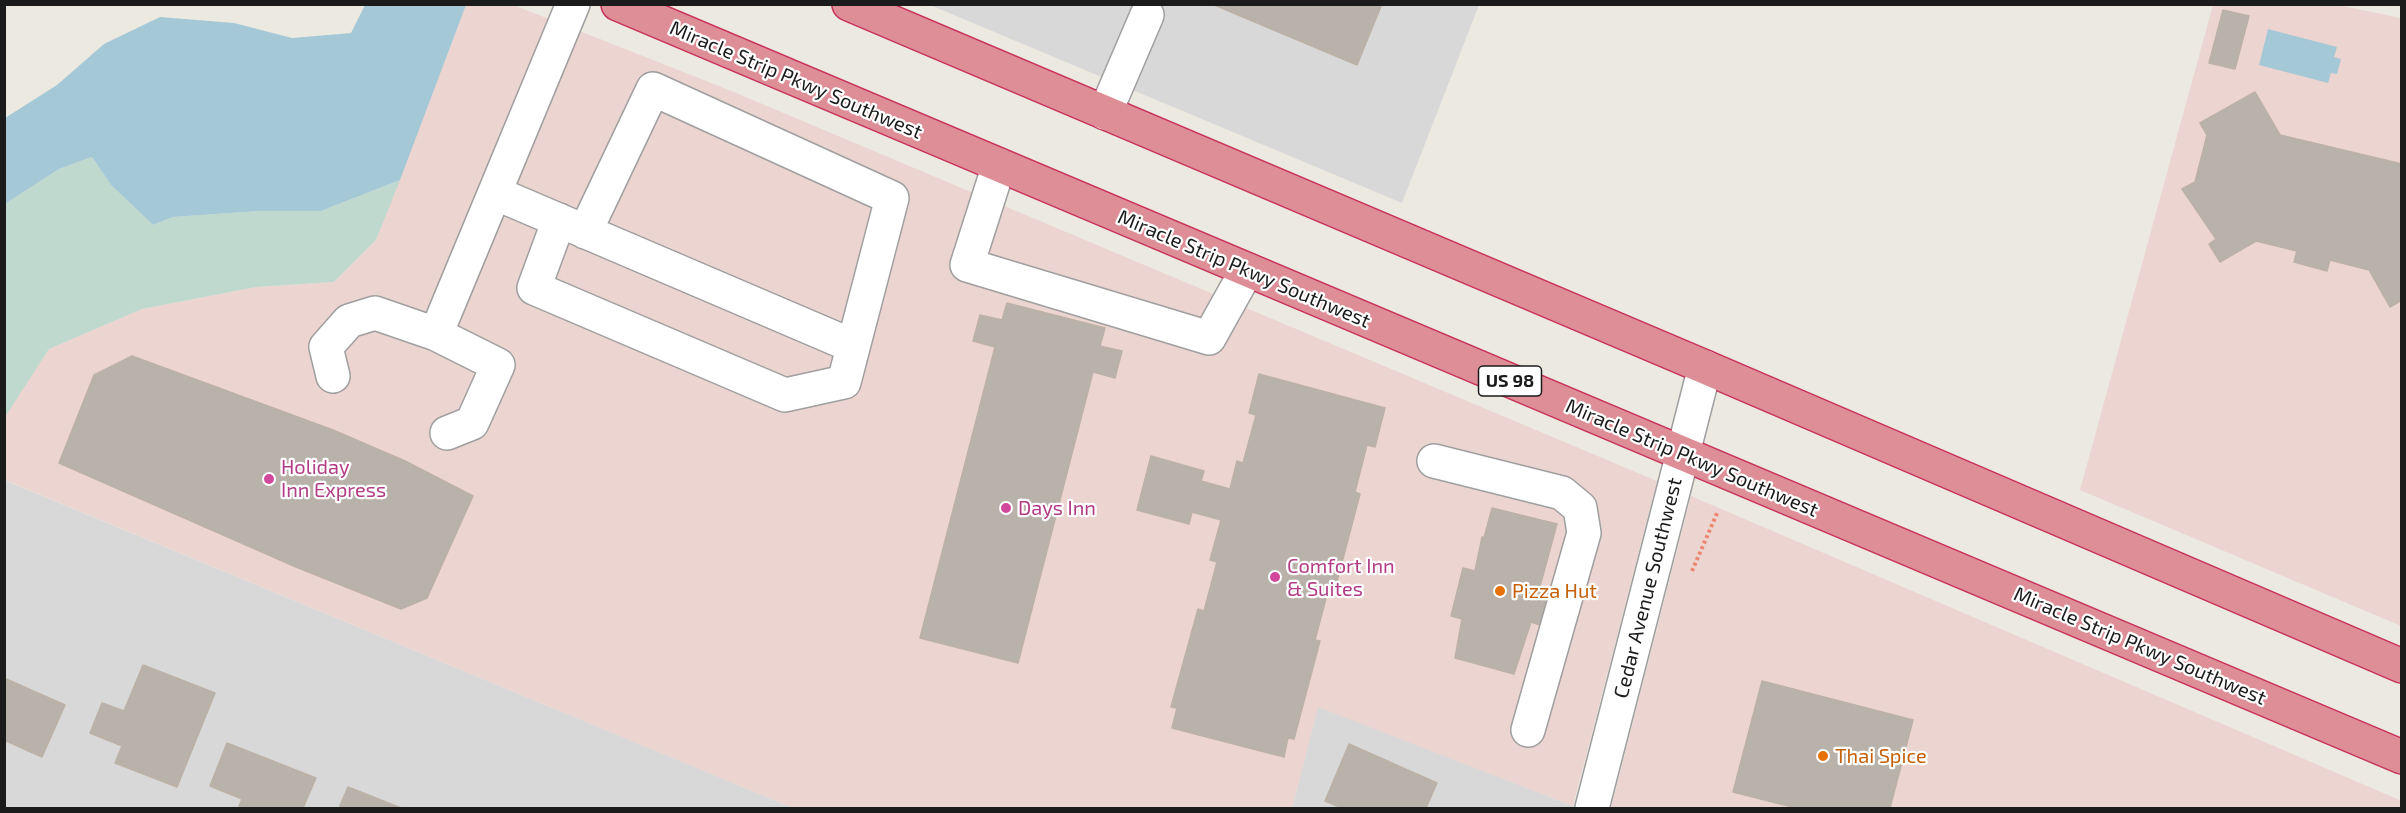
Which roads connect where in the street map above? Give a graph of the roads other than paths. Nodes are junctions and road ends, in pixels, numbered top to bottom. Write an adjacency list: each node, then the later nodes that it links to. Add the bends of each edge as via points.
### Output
1 (573, 4): 7 (street)
2 (618, 4): 6 (highway, Miracle Strip Pkwy Southwest / US 98)
3 (849, 4): 5 (highway)
4 (1147, 15): 5 (street)
5 (1105, 113): 12 (highway)
6 (999, 165): 9 (highway, Miracle Strip Pkwy Southwest / US 98); 9 (street, via 967,265 1209,338)
7 (495, 193): 8 (street); 10 (street)
8 (572, 226): 11 (street); 11 (street, via 534,288 785,395 844,382); 11 (street, via 653,89 892,198)
9 (1247, 270): 15 (highway, Miracle Strip Pkwy Southwest / US 98)
10 (436, 334): 13 (street, via 375,313 349,321 326,347); 14 (street, via 498,365 472,423)
11 (853, 345)
12 (1704, 367): 15 (street, Cedar Avenue Southwest); 17 (highway)
13 (333, 376)
14 (447, 433)
15 (1683, 454): 19 (highway, Miracle Strip Pkwy Southwest / US 98); 20 (street, Cedar Avenue Southwest)
16 (1434, 461): 18 (street, via 1562,493 1580,508 1584,533)
17 (2402, 666)
18 (1528, 730)
19 (2402, 757)
20 (1592, 808)

